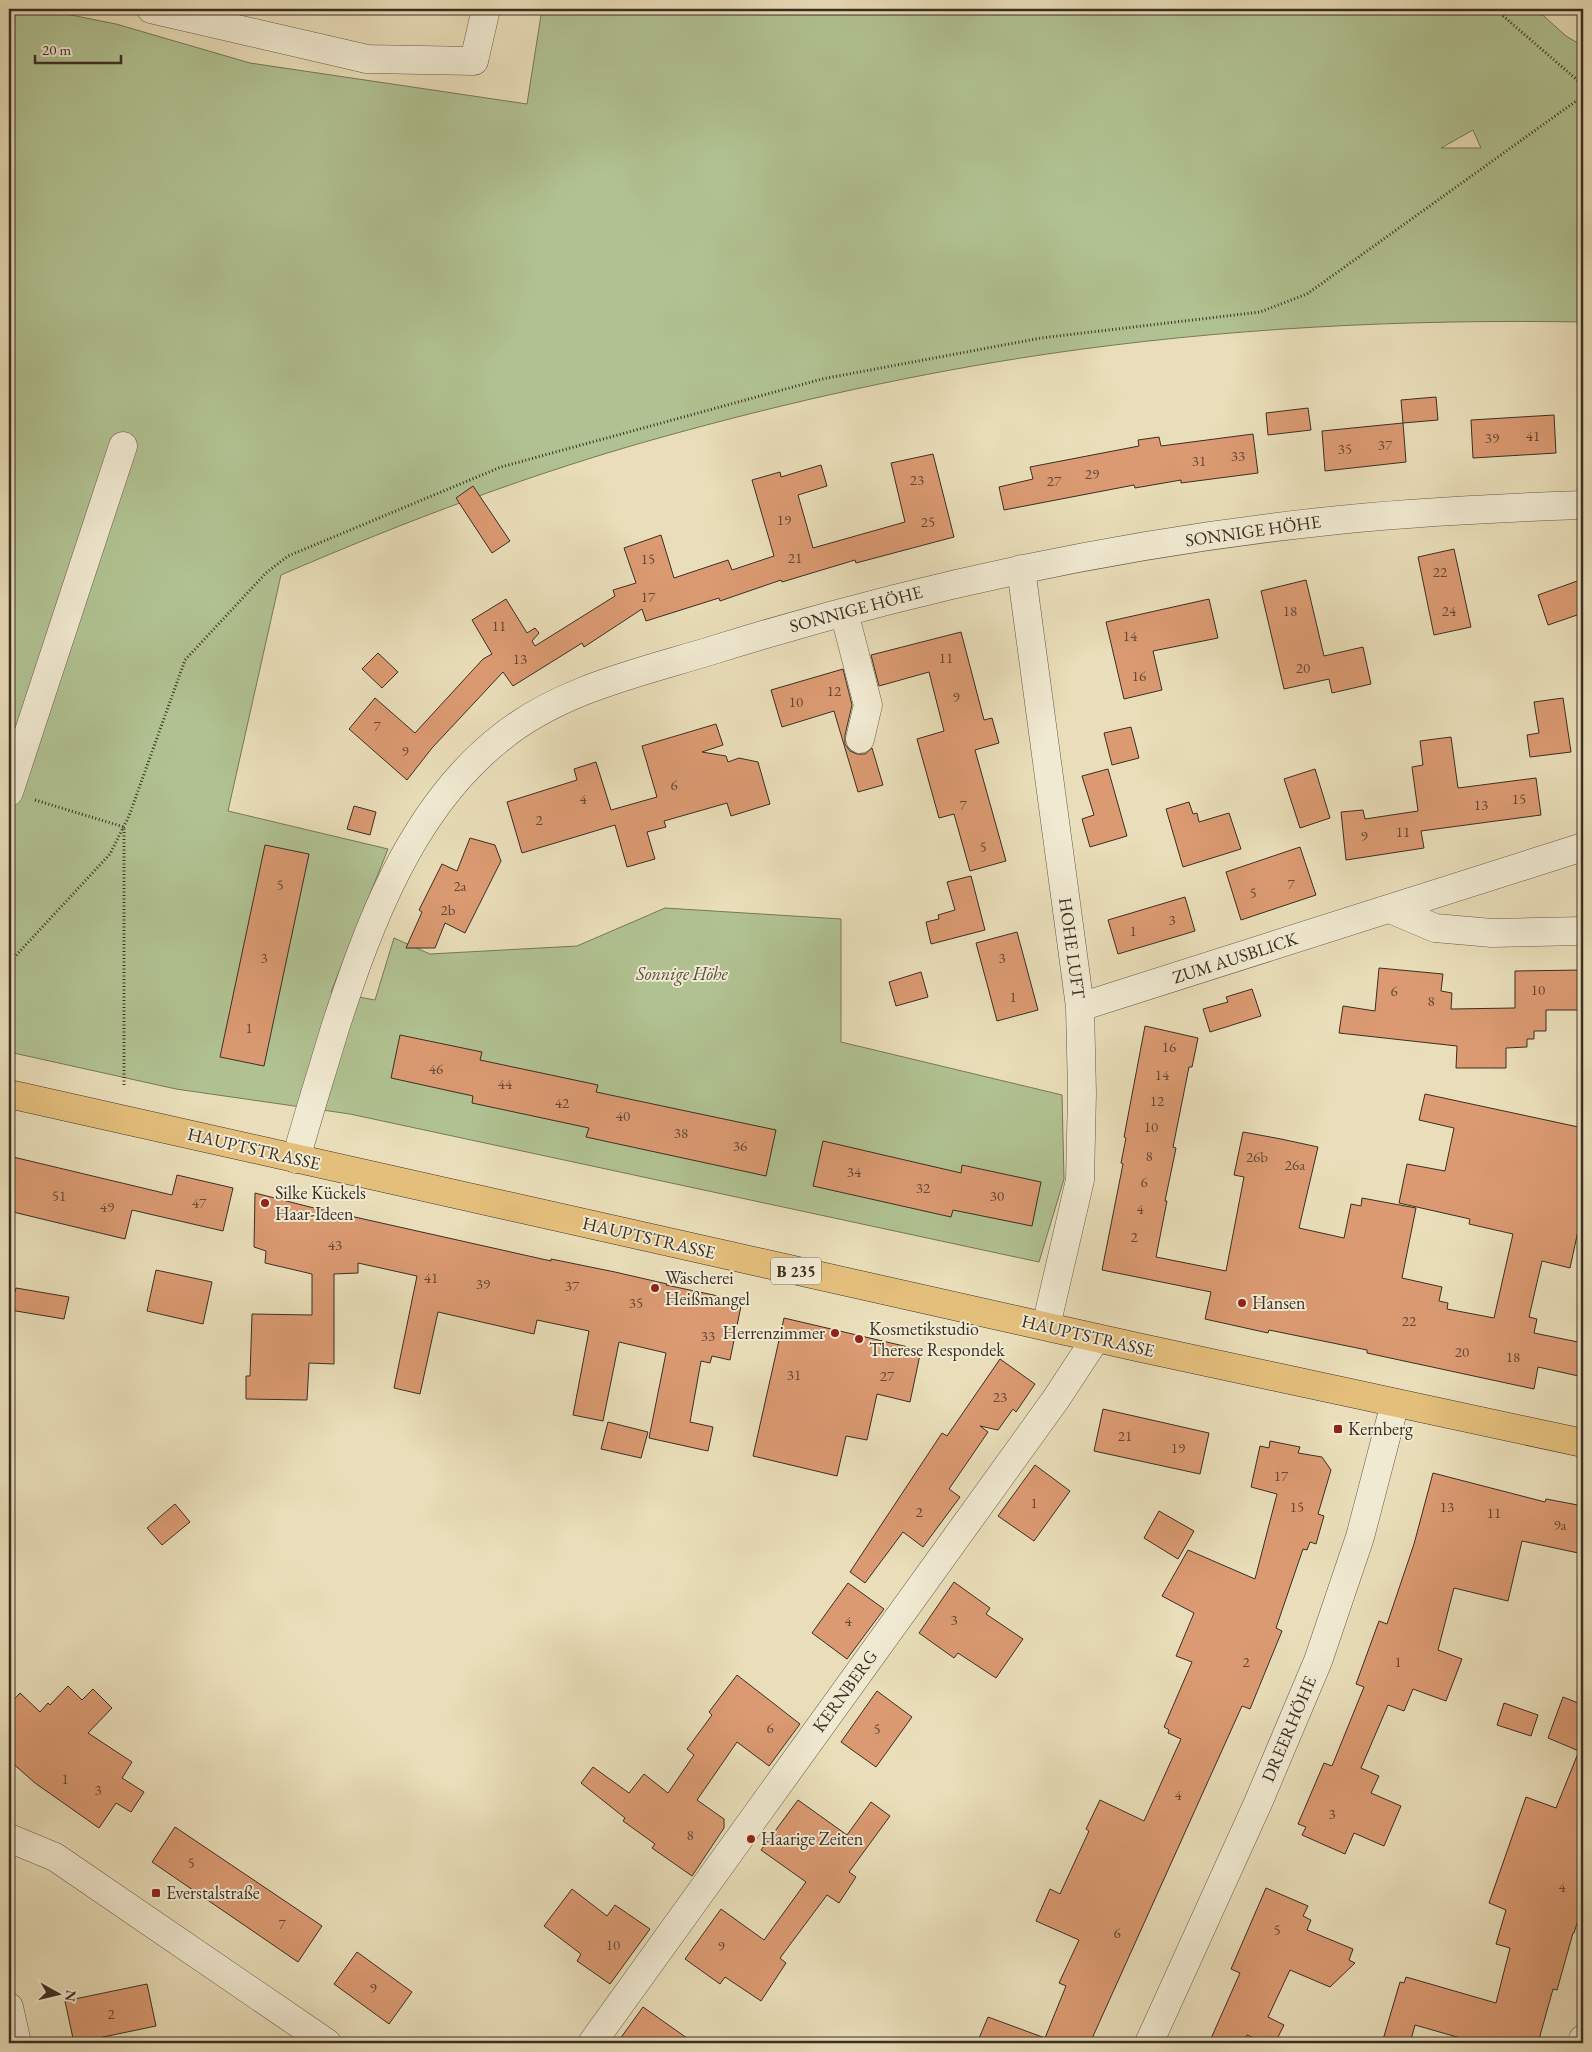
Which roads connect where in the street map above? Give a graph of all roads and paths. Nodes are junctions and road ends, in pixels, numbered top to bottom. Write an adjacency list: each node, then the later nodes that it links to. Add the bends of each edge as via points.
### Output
1 (151, 9): 2 (street, via 367,59 474,62)
2 (486, 9)
3 (1495, 9): 4 (path)
4 (1583, 85)
5 (1583, 96): 12 (path, via 1307,294 1260,312 1041,338 822,379 501,468 288,556 266,572 185,660)
6 (123, 446): 11 (street)
7 (1583, 505): 8 (street, SONNIGE HÖHE, via 1452,510 1318,522 1134,547)
8 (1020, 569): 9 (street, SONNIGE HÖHE); 17 (street, HOHE LUFT)
9 (844, 612): 10 (street, via 868,705); 20 (street, SONNIGE HÖHE, via 766,633 570,696 530,717 497,740 432,811 405,854 368,934 312,1100)
10 (860, 739)
11 (18, 795): 12 (path)
12 (124, 827): 16 (path, via 110,854); 18 (path)
13 (1583, 847): 14 (street, ZUM AUSBLICK)
14 (1390, 909): 15 (street, via 1435,928 1492,933); 17 (street, ZUM AUSBLICK)
15 (1583, 931)
16 (9, 963)
17 (1080, 1007): 21 (street, HOHE LUFT, via 1080,1180)
18 (124, 1086)
19 (9, 1094): 20 (main road, HAUPTSTRASSE / B 235)
20 (296, 1158): 21 (main road, HAUPTSTRASSE / B 235)
21 (1046, 1326): 22 (main road, HAUPTSTRASSE / B 235)
22 (1096, 1338): 23 (main road, HAUPTSTRASSE / B 235); 30 (street, KERNBERG, via 1050,1407)
23 (1395, 1403): 24 (main road, HAUPTSTRASSE / B 235); 31 (street, DREERHÖHE, via 1360,1537 1318,1661 1258,1803)
24 (1583, 1443)
25 (9, 1838): 29 (street, via 56,1857)
26 (9, 2007): 28 (street)
27 (1583, 2039): 32 (street)
28 (17, 2043)
29 (327, 2043)
30 (592, 2043)
31 (1149, 2043)
32 (1582, 2043)

